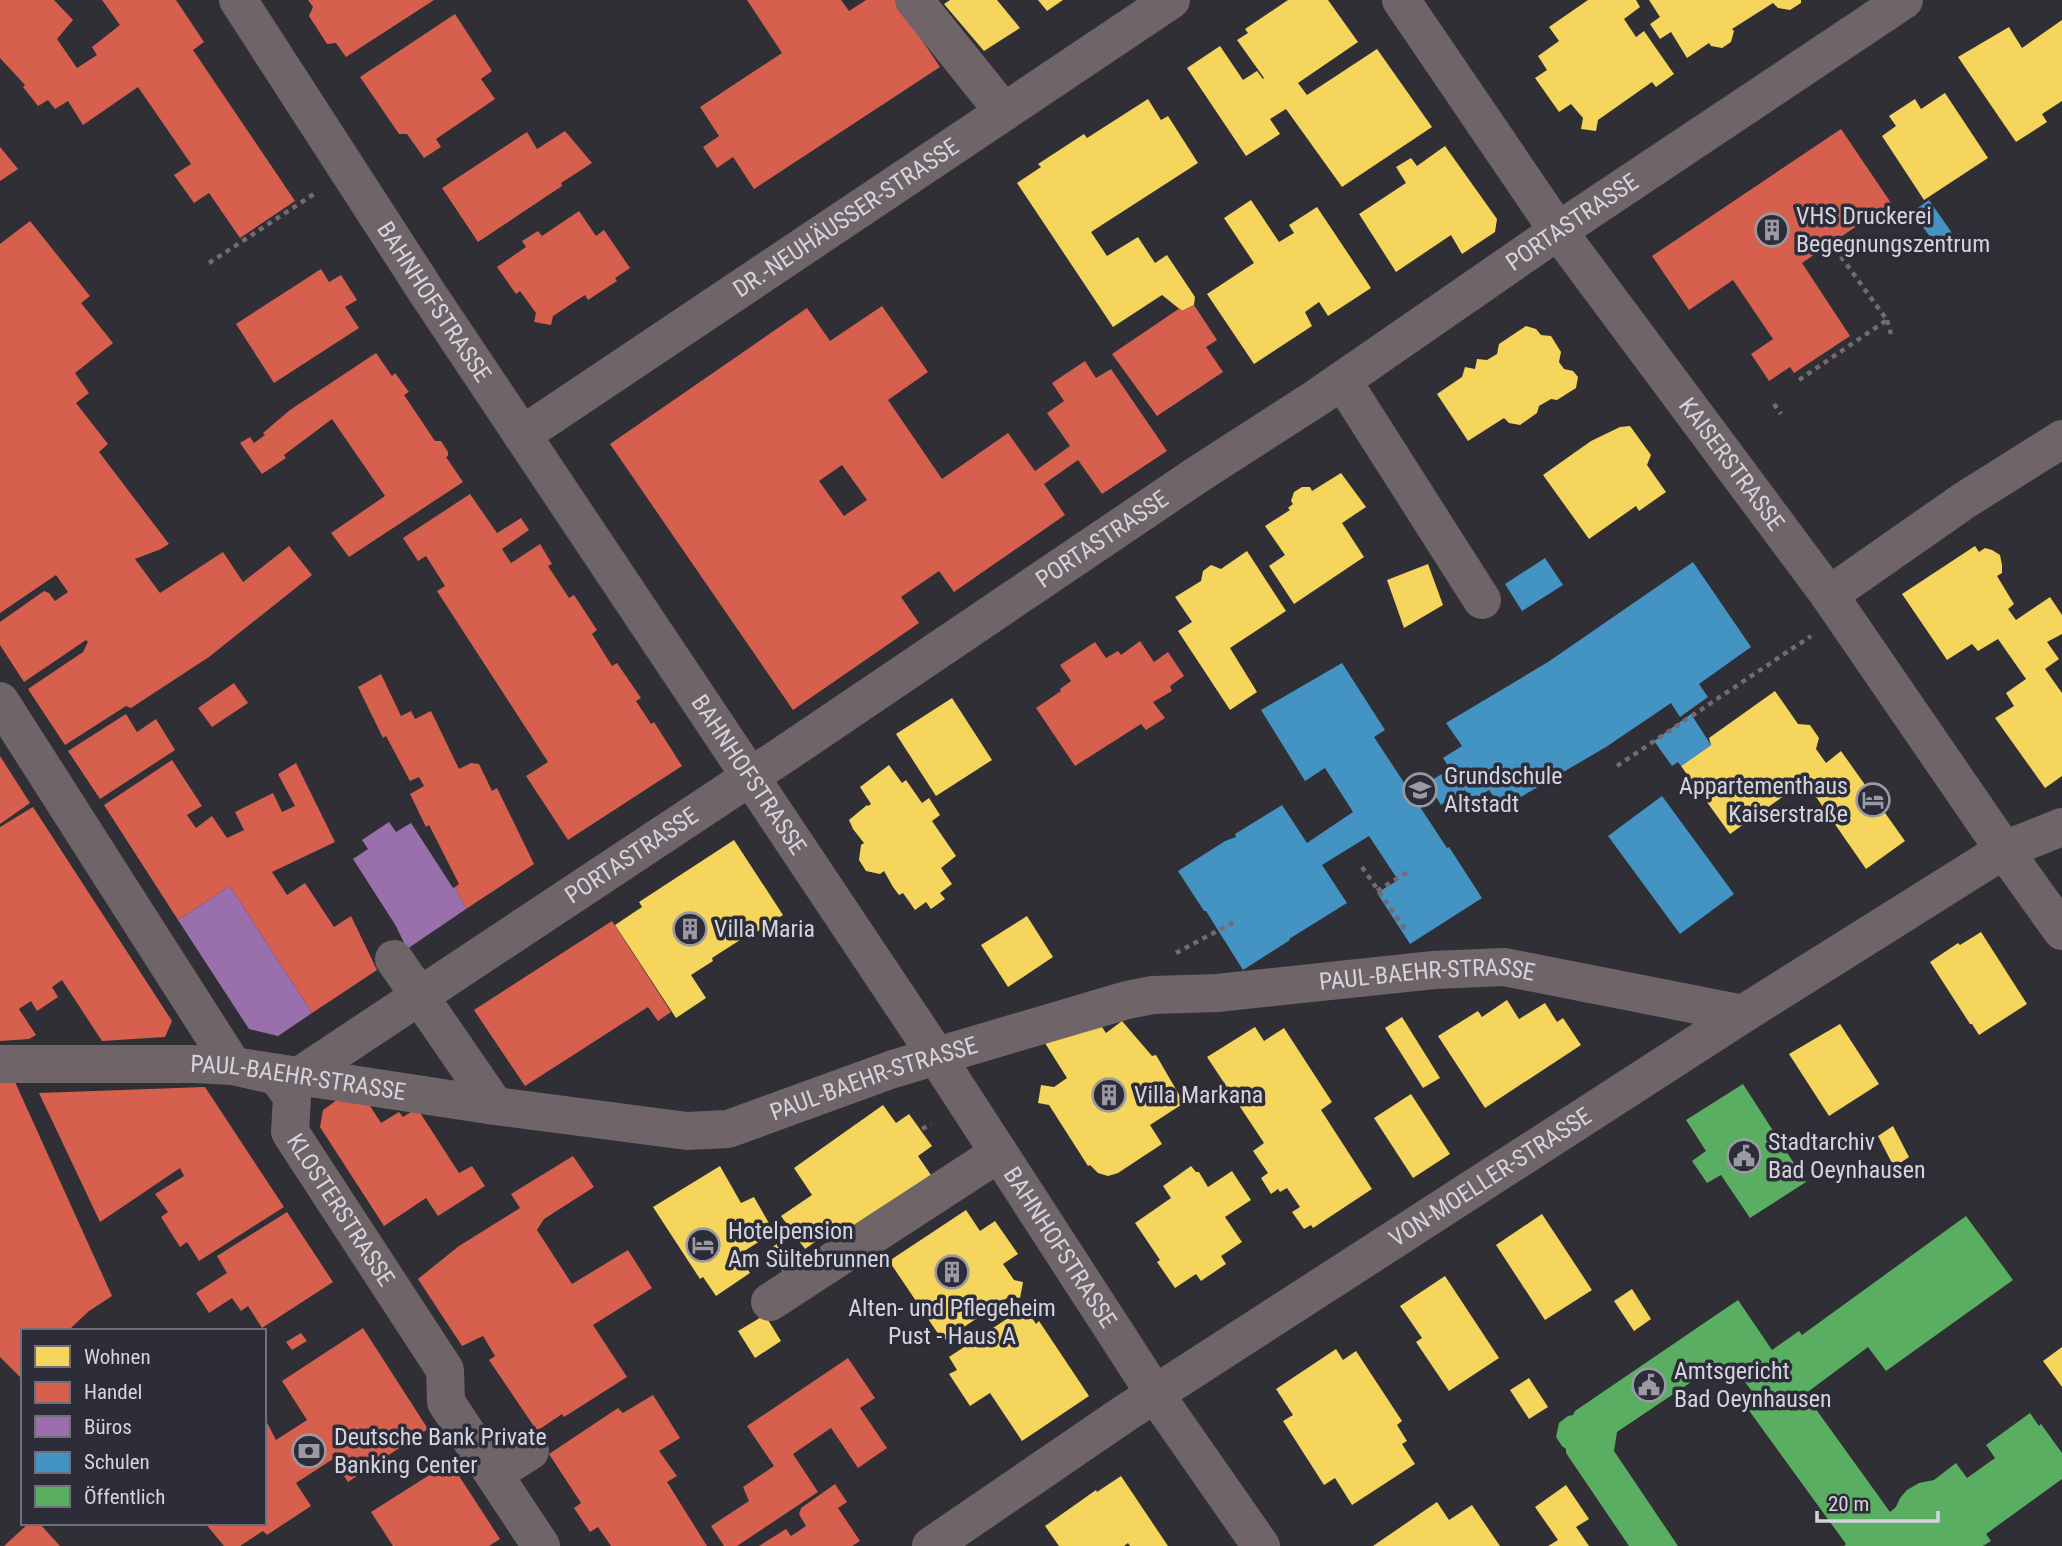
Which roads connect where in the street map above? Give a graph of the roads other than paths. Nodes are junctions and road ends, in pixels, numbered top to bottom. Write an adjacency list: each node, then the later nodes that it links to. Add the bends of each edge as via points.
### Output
1 (238, 0): 9 (street, BAHNHOFSTRASSE)
2 (914, 0): 6 (street)
3 (1171, 0): 6 (street, DR.-NEUHÄUSSER-STRASSE)
4 (1401, 0): 7 (street, KAISERSTRASSE)
5 (1903, 0): 7 (street, PORTASTRASSE)
6 (1004, 112): 9 (street, DR.-NEUHÄUSSER-STRASSE)
7 (1558, 231): 8 (street, PORTASTRASSE); 12 (street, KAISERSTRASSE)
8 (1342, 380): 11 (street); 14 (street, PORTASTRASSE)
9 (522, 435): 14 (street, BAHNHOFSTRASSE)
10 (2062, 439): 12 (street, via 1965,500)
11 (1482, 600)
12 (1836, 605): 16 (street, KAISERSTRASSE)
13 (0, 701): 23 (street, via 24,766)
14 (749, 777): 19 (street, PORTASTRASSE); 21 (street, BAHNHOFSTRASSE)
15 (2062, 827): 16 (street, VON-MOELLER-STRASSE)
16 (2004, 850): 17 (street, KAISERSTRASSE); 20 (street, VON-MOELLER-STRASSE)
17 (2062, 931)
18 (394, 959): 19 (street)
19 (419, 998): 24 (street, PORTASTRASSE); 25 (street)
20 (1743, 1014): 21 (street, PAUL-BAEHR-STRASSE, via 1504,967 1434,970 1217,993 1153,995); 28 (street, VON-MOELLER-STRASSE)
21 (935, 1056): 25 (street, PAUL-BAEHR-STRASSE, via 728,1129 687,1131); 26 (street, BAHNHOFSTRASSE)
22 (0, 1064): 23 (street, PAUL-BAEHR-STRASSE)
23 (233, 1066): 24 (street, PAUL-BAEHR-STRASSE); 30 (street, KLOSTERSTRASSE, via 277,1076 292,1097 290,1132 444,1370 446,1402)
24 (299, 1076): 25 (street, PAUL-BAEHR-STRASSE)
25 (495, 1106)
26 (999, 1153): 27 (street); 28 (street, BAHNHOFSTRASSE)
27 (770, 1302)
28 (1155, 1394): 32 (street, VON-MOELLER-STRASSE); 33 (street, BAHNHOFSTRASSE)
29 (530, 1451): 30 (street)
30 (494, 1474): 31 (street, KLOSTERSTRASSE)
31 (541, 1546)
32 (931, 1546)
33 (1261, 1546)

